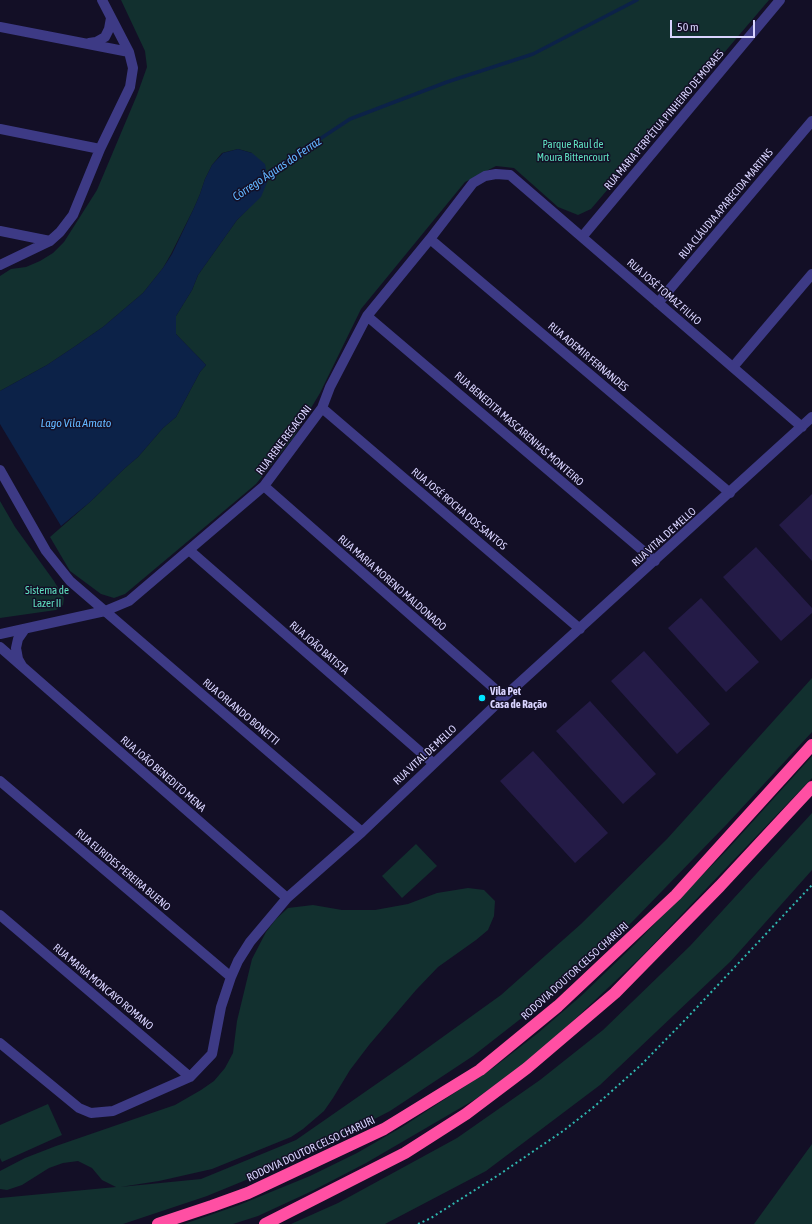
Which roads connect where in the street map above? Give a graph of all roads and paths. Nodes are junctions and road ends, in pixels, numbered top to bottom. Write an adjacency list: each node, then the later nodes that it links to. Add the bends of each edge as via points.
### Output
1 (102, 0): 3 (street)
2 (780, 0): 12 (street, RUA MARIA PERPÉTUA PINHEIRO DE MORAES)
3 (111, 18): 5 (street, via 105,37); 6 (street)
4 (0, 27): 5 (street)
5 (87, 44): 6 (street)
6 (129, 52): 9 (street, via 133,68 130,87)
7 (812, 121): 17 (street, RUA CLÁUDIA APARECIDA MARTINS)
8 (0, 129): 9 (street)
9 (100, 150): 14 (street, via 73,215)
10 (510, 175): 12 (street, RUA JOSÉ TOMAZ FILHO); 13 (street, RUA RENE REGACONI, via 485,176 473,183)
11 (0, 231): 14 (street)
12 (582, 237): 17 (street, RUA JOSÉ TOMAZ FILHO)
13 (430, 239): 18 (street, RUA RENE REGACONI); 25 (street, RUA ADEMIR FERNANDES)
14 (50, 241): 15 (street)
15 (0, 265)
16 (812, 274): 19 (street)
17 (658, 303): 19 (street, RUA JOSÉ TOMAZ FILHO)
18 (367, 316): 20 (street, RUA RENE REGACONI, via 330,387); 27 (street, RUA BENEDITA MASCARENHAS MONTEIRO)
19 (733, 367): 22 (street, RUA JOSÉ TOMAZ FILHO)
20 (322, 408): 24 (street, RUA RENE REGACONI); 30 (street, RUA JOSÉ ROCHA DOS SANTOS)
21 (812, 417): 22 (street, RUA VITAL DE MELLO)
22 (802, 427): 25 (street, RUA VITAL DE MELLO)
23 (0, 470): 28 (street, RUA ORLANDO BONETTI, via 46,551 70,581)
24 (264, 486): 26 (street, RUA RENE REGACONI); 34 (street, RUA MARIA MORENO MALDONADO)
25 (730, 493): 27 (street, RUA VITAL DE MELLO)
26 (189, 550): 28 (street, RUA RENE REGACONI, via 128,601); 36 (street, RUA JOÃO BATISTA)
27 (655, 561): 30 (street, RUA VITAL DE MELLO)
28 (105, 611): 29 (street, RUA RENE REGACONI); 39 (street, RUA ORLANDO BONETTI)
29 (25, 629): 31 (street, RUA RENE REGACONI); 33 (street, RUA JOÃO BENEDITO MENA, via 18,639 16,648)
30 (580, 629): 34 (street, RUA VITAL DE MELLO)
31 (0, 634)
32 (0, 647): 33 (street, RUA JOÃO BENEDITO MENA)
33 (23, 668): 41 (street, RUA JOÃO BENEDITO MENA)
34 (504, 697): 36 (street, RUA VITAL DE MELLO)
35 (812, 745): 46 (highway, RODOVIA DOUTOR CELSO CHARURI, via 676,895 558,1006 480,1070 384,1129 248,1193)
36 (433, 763): 39 (street, RUA VITAL DE MELLO)
37 (0, 781): 43 (street, RUA EURIDES PEREIRA BUENO)
38 (812, 787): 47 (highway, via 615,993 527,1068 466,1114 405,1153)
39 (362, 832): 41 (street, RUA VITAL DE MELLO)
40 (812, 885): 48 (path, via 641,1065 595,1106 500,1174)
41 (287, 898): 43 (street, RUA VITAL DE MELLO, via 250,942)
42 (0, 915): 45 (street, RUA MARIA MONCAYO ROMANO)
43 (231, 977): 45 (street, RUA VITAL DE MELLO, via 221,1007 212,1054)
44 (0, 1043): 45 (street, RUA VITAL DE MELLO, via 79,1108 91,1113 113,1111)
45 (190, 1077)
46 (158, 1224)
47 (265, 1224)
48 (418, 1224)

